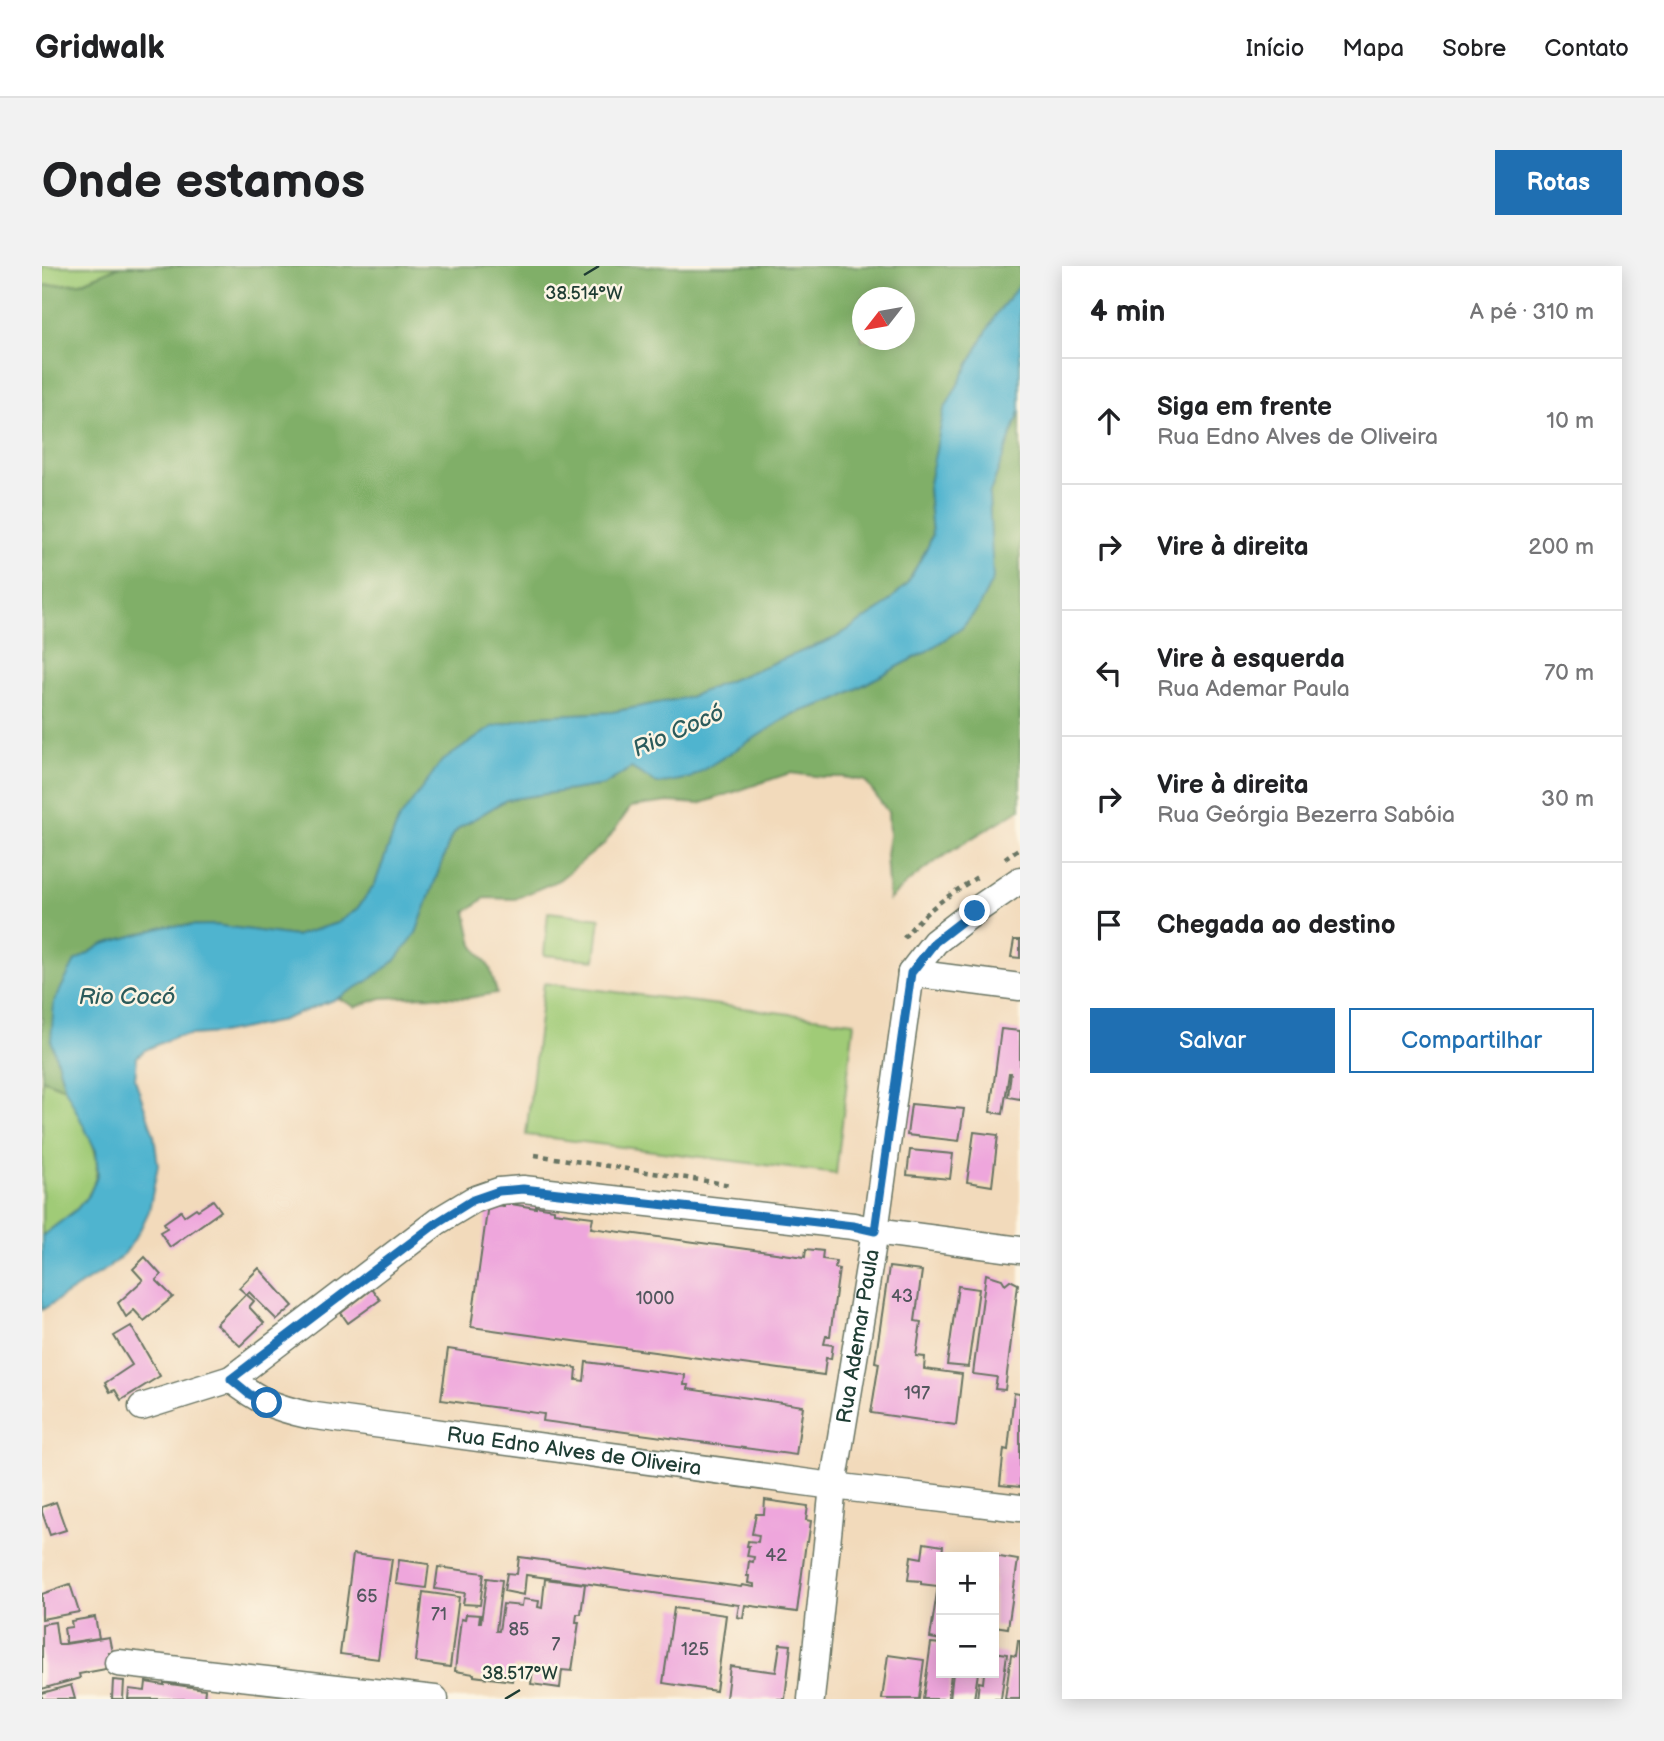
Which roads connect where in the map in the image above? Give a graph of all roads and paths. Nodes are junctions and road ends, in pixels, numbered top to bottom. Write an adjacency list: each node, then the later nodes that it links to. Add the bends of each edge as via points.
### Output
1 (1020, 848): 2 (path)
2 (998, 863)
3 (986, 870): 5 (path, via 913,924)
4 (1020, 880): 6 (street, via 935,942)
5 (901, 942)
6 (911, 973): 7 (street); 10 (street, Rua Ademar Paula)
7 (1020, 987)
8 (535, 1155): 9 (path)
9 (735, 1186)
10 (875, 1231): 11 (street); 12 (street, via 523,1189 499,1191 473,1200 438,1222); 14 (street, Rua Ademar Paula)
11 (1020, 1250)
12 (231, 1379): 13 (street); 14 (street, Rua Edno Alves de Oliveira, via 267,1403 308,1415)
13 (142, 1407)
14 (833, 1486): 15 (street, Rua Edno Alves de Oliveira); 18 (street, Rua Ademar Paula)
15 (1020, 1508)
16 (118, 1663): 17 (street)
17 (435, 1699)
18 (811, 1699)

